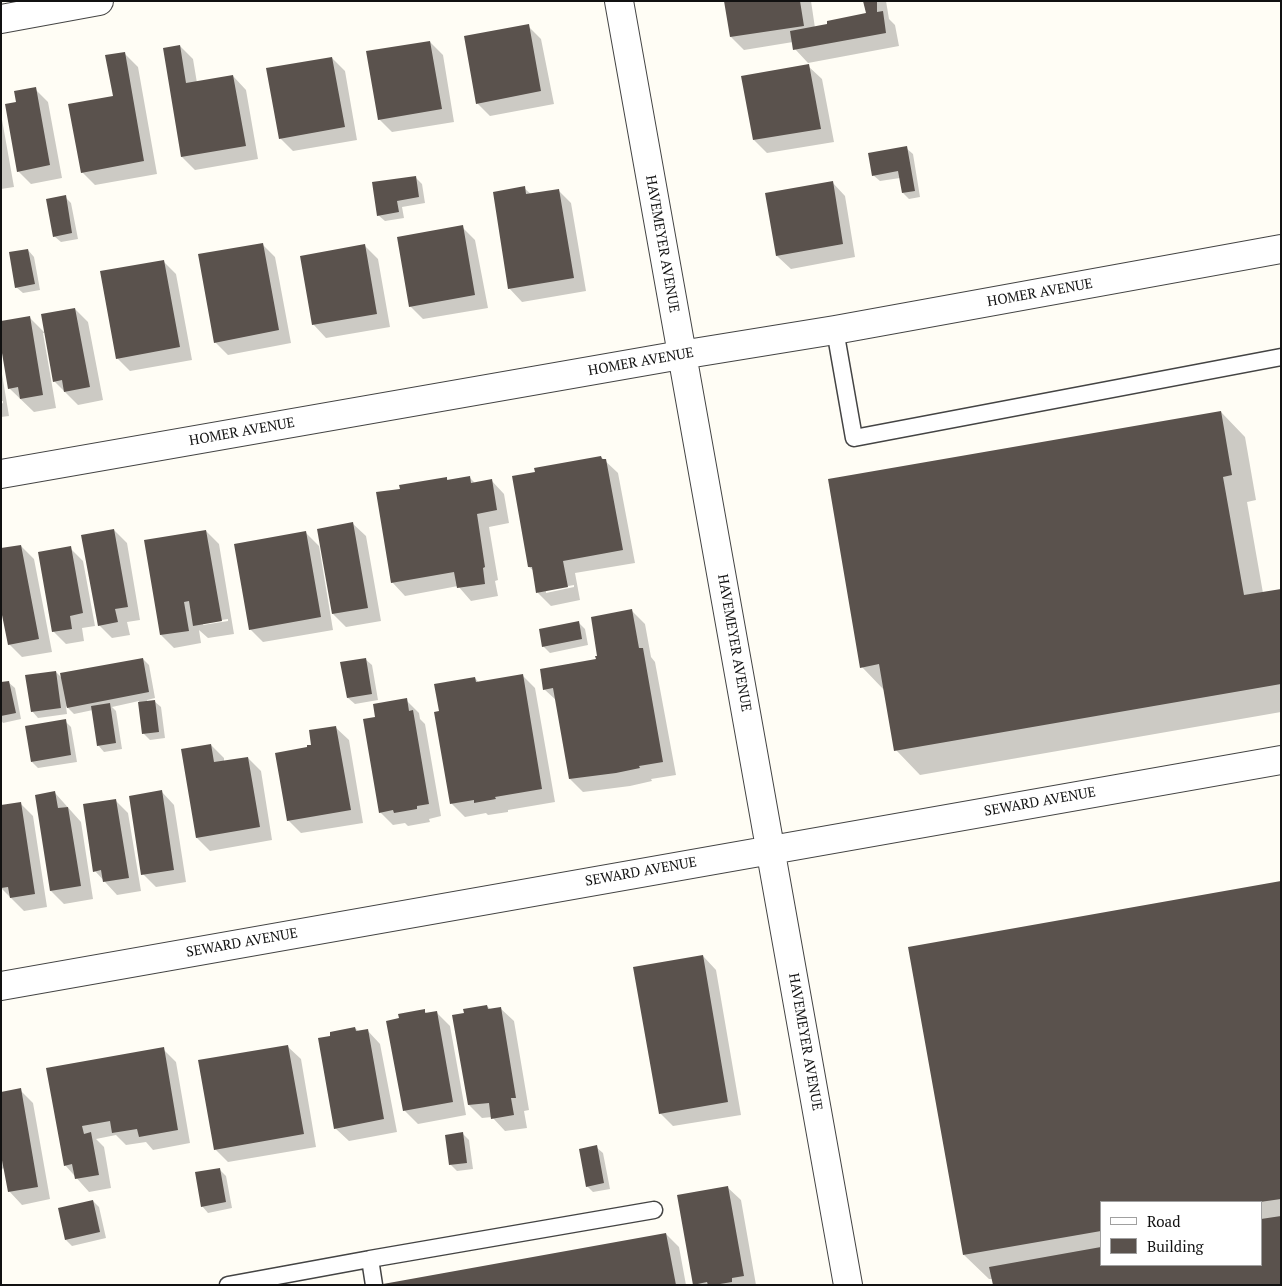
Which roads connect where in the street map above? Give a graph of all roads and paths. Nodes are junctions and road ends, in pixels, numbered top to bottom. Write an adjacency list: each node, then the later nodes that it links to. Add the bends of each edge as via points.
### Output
1 (99, 1): 3 (street)
2 (619, 1): 6 (street, HAVEMEYER AVENUE)
3 (1, 19)
4 (1281, 249): 5 (street, HOMER AVENUE)
5 (835, 330): 6 (street, HOMER AVENUE); 7 (lane, via 854,438)
6 (681, 355): 8 (street, HOMER AVENUE); 10 (street, HAVEMEYER AVENUE)
7 (1281, 357)
8 (1, 474)
9 (1281, 760): 10 (street, SEWARD AVENUE)
10 (771, 850): 11 (street, SEWARD AVENUE); 16 (street, HAVEMEYER AVENUE)
11 (1, 986)
12 (654, 1210): 13 (lane)
13 (370, 1259): 14 (lane); 15 (lane)
14 (228, 1285)
15 (374, 1285)
16 (848, 1285)

